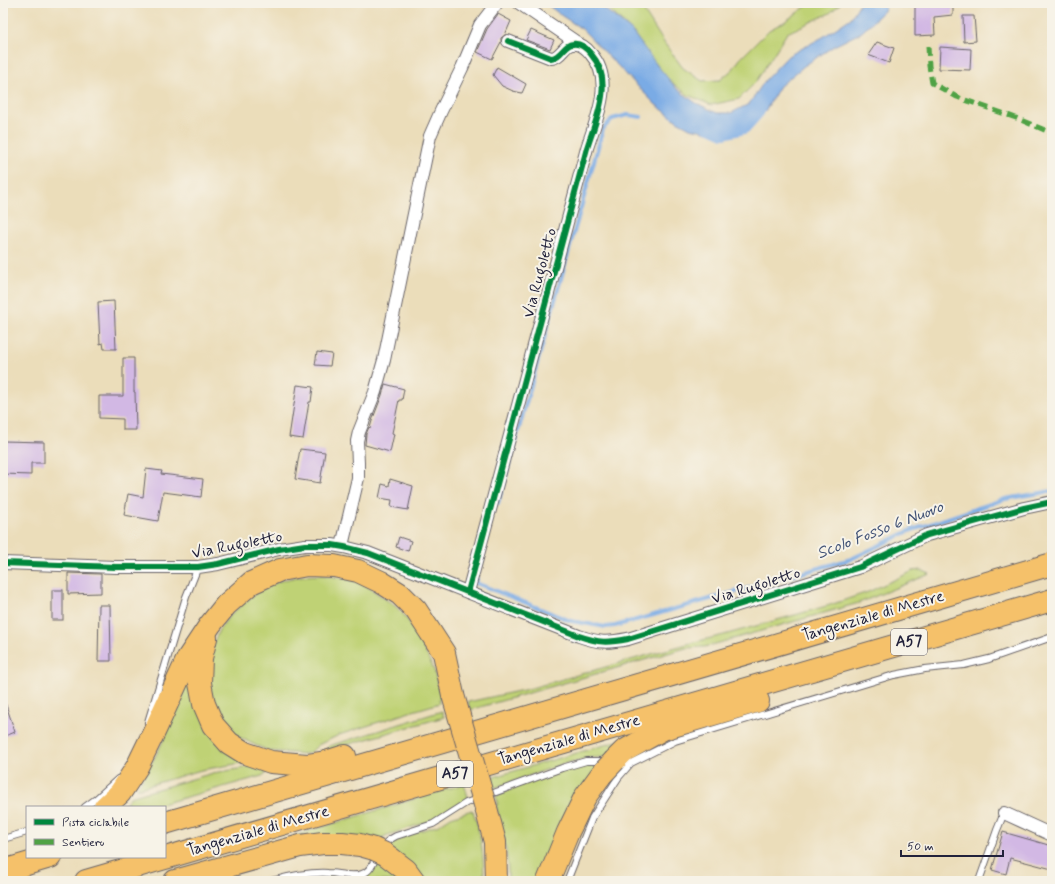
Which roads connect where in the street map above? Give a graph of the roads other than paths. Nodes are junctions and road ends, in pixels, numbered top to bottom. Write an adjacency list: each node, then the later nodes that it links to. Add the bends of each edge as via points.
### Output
1 (497, 3): 6 (street, via 480,26 430,136 384,360 357,441 358,478)
2 (519, 3): 4 (street, Via Rugoletto)
3 (508, 41): 4 (street, via 551,58 557,57 570,44)
4 (579, 44): 10 (street, Via Rugoletto, via 598,63 603,92)
5 (1052, 502): 10 (street, Via Rugoletto, via 927,535 860,567 614,642 579,636)
6 (342, 546): 9 (street, Via Rugoletto, via 305,545); 10 (street, Via Rugoletto, via 368,553)
7 (3, 563): 9 (street, Via Rugoletto)
8 (1052, 564): 16 (highway, Tangenziale di Mestre / A57)
9 (198, 567): 15 (lane, via 186,597)
10 (468, 592)
11 (1052, 600): 14 (highway, Tangenziale di Mestre / A57)
12 (210, 625): 16 (highway, A57, via 201,658 200,683 204,704 213,725 229,743 245,753 271,762 307,764 326,762 415,736); 20 (highway, A57, via 188,658 137,767 120,793); 36 (highway, A57, bridge, via 226,605 251,583 280,570 307,565 334,566 358,571 400,594 416,610 444,654 453,695 495,842)
13 (1052, 637): 17 (lane, via 989,659 894,675 675,741)
14 (823, 666): 17 (highway, A57, via 782,694 663,730 624,751); 30 (highway, Tangenziale di Mestre / A57)
15 (146, 727)
16 (439, 743): 22 (highway, Tangenziale di Mestre / A57)
17 (612, 772): 34 (lane, via 600,761 586,761 466,804 433,824 389,840 380,849 368,871 363,874 353,876 310,873); 37 (highway, A57, via 585,797); 38 (lane)
18 (122, 774): 19 (lane)
19 (86, 806)
20 (106, 806)
21 (1004, 814): 24 (street); 39 (lane)
22 (166, 823)
23 (26, 832): 25 (lane)
24 (1052, 835)
25 (3, 838)
26 (26, 849): 27 (highway)
27 (3, 856)
28 (47, 858): 31 (highway)
29 (165, 858): 32 (highway, Tangenziale di Mestre / A57)
30 (166, 858)
31 (3, 871)
32 (86, 881)
33 (175, 881): 35 (highway, via 300,846 323,843 360,845 380,851 406,870)
34 (272, 881)
35 (414, 881)
36 (496, 881)
37 (548, 881)
38 (567, 881)
39 (978, 881)

